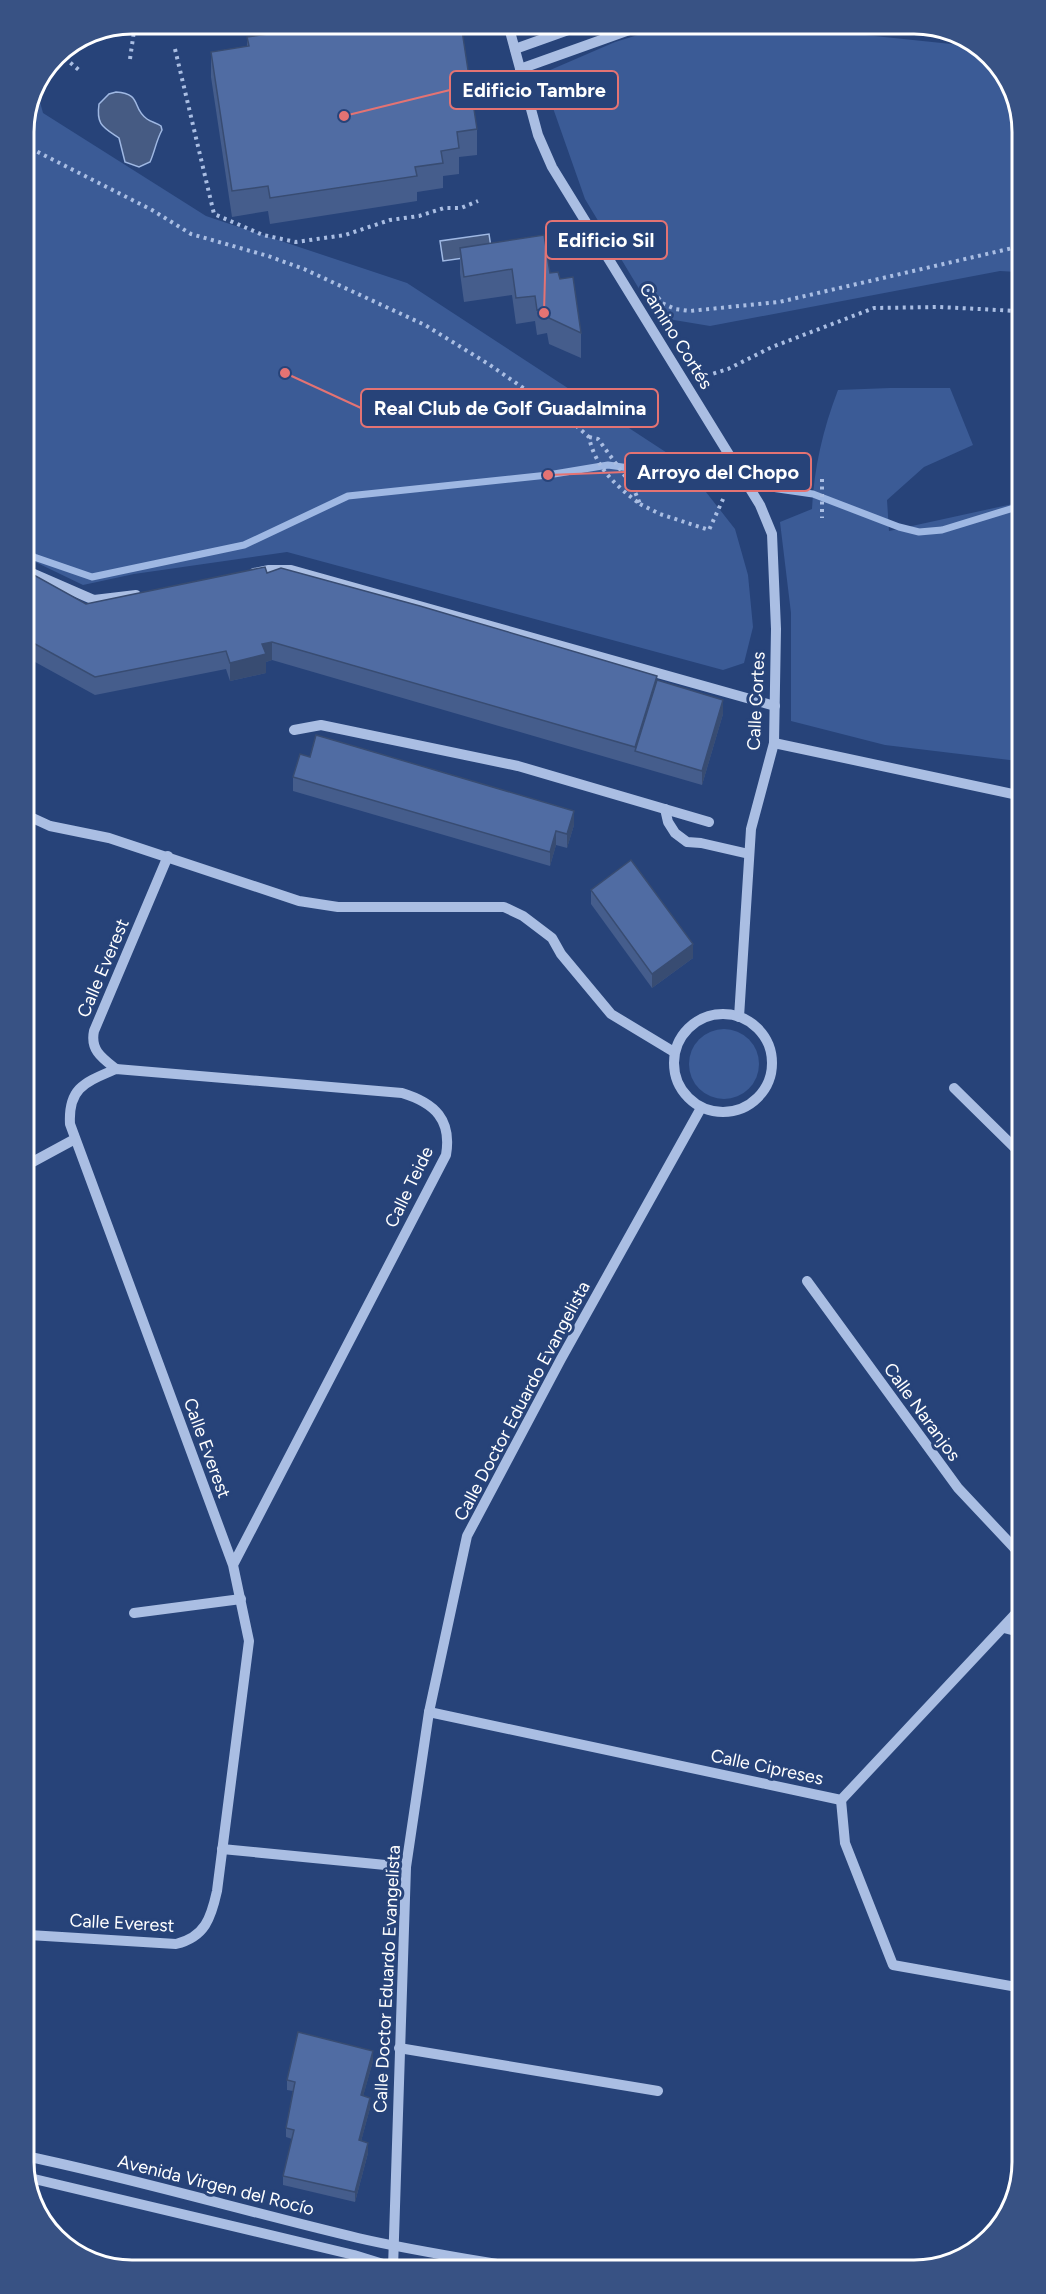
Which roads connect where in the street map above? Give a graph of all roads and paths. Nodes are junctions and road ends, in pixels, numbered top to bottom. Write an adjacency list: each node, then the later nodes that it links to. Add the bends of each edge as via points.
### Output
1 (134, 34): 7 (path)
2 (511, 34): 6 (street, Camino Cortés)
3 (555, 35): 6 (street)
4 (616, 35): 9 (street)
5 (175, 49): 12 (path, via 214,214 263,235 296,242 345,236 390,220 461,208)
6 (515, 49): 9 (street, Camino Cortés)
7 (130, 59)
8 (67, 60): 10 (path)
9 (520, 69): 14 (street, Camino Cortés, via 538,135 552,167)
10 (80, 71)
11 (35, 151): 18 (path, via 191,234 304,269 425,325 490,365)
12 (478, 201)
13 (1012, 248): 14 (path, via 779,302 690,311 662,303 653,290)
14 (633, 298): 16 (street, Camino Cortés)
15 (1012, 311): 16 (path, via 874,308)
16 (685, 383): 17 (street, Camino Cortés)
17 (717, 436): 26 (street, Calle Cortes, via 760,505 772,534)
18 (589, 437): 21 (path, via 592,450 611,481); 21 (path, via 598,439 633,487)
19 (822, 479): 22 (path)
20 (724, 497): 21 (path, via 709,530)
21 (640, 504)
22 (822, 518)
23 (35, 574): 25 (street, via 94,600)
24 (247, 574): 26 (street, via 291,570)
25 (148, 593)
26 (775, 706): 28 (street, Calle Cortes)
27 (294, 730): 30 (street, via 321,725 518,766)
28 (774, 743): 29 (street); 33 (street, Calle Cortes, via 751,829)
29 (1012, 794)
30 (665, 809): 32 (street); 33 (street, via 675,833 687,842)
31 (35, 819): 34 (street)
32 (709, 822)
33 (749, 854): 35 (street, Calle Cortes)
34 (168, 856): 36 (street, via 299,901 338,907 504,907 552,938 611,1014); 37 (street, Calle Everest, via 94,1031 94,1047)
35 (739, 1017): 36 (street, via 707,1016 692,1024); 39 (street, via 752,1023 769,1046 771,1075 756,1100 744,1108 716,1113)
36 (674, 1052): 39 (street, via 673,1066 681,1091)
37 (116, 1069): 40 (street, Calle Everest, via 78,1089 69,1108); 45 (street, Calle Teide, via 402,1093 421,1099 444,1122 446,1155)
38 (954, 1088): 41 (street)
39 (701, 1108): 51 (street, Calle Doctor Eduardo Evangelista, via 467,1536)
40 (75, 1139): 42 (street); 45 (street, Calle Everest)
41 (1012, 1145)
42 (34, 1161)
43 (807, 1281): 44 (street, Calle Naranjos, via 958,1488)
44 (1012, 1545)
45 (232, 1565): 46 (street, Calle Everest)
46 (240, 1599): 47 (street); 53 (street, Calle Everest, via 249,1641)
47 (134, 1613)
48 (1012, 1619): 49 (street, Calle Cipreses)
49 (1004, 1629): 50 (street); 52 (street, Calle Cipreses)
50 (1012, 1630)
51 (429, 1712): 52 (street, Calle Cipreses); 54 (street, Calle Doctor Eduardo Evangelista)
52 (841, 1800): 56 (street, via 845,1843 893,1965)
53 (222, 1849): 54 (street); 55 (street, Calle Everest, via 213,1909 202,1930 189,1941 176,1944)
54 (406, 1867): 57 (street, Calle Doctor Eduardo Evangelista)
55 (34, 1935)
56 (1012, 1986)
57 (399, 2048): 58 (street); 61 (street, Calle Doctor Eduardo Evangelista)
58 (658, 2091)
59 (34, 2158): 61 (street, Avenida Virgen del Rocío)
60 (36, 2179): 62 (street, Avenida Virgen del Rocío)
61 (394, 2246): 63 (street, Calle Doctor Eduardo Evangelista); 64 (street, Avenida Virgen del Rocío)
62 (368, 2259)
63 (394, 2259)
64 (471, 2259)

